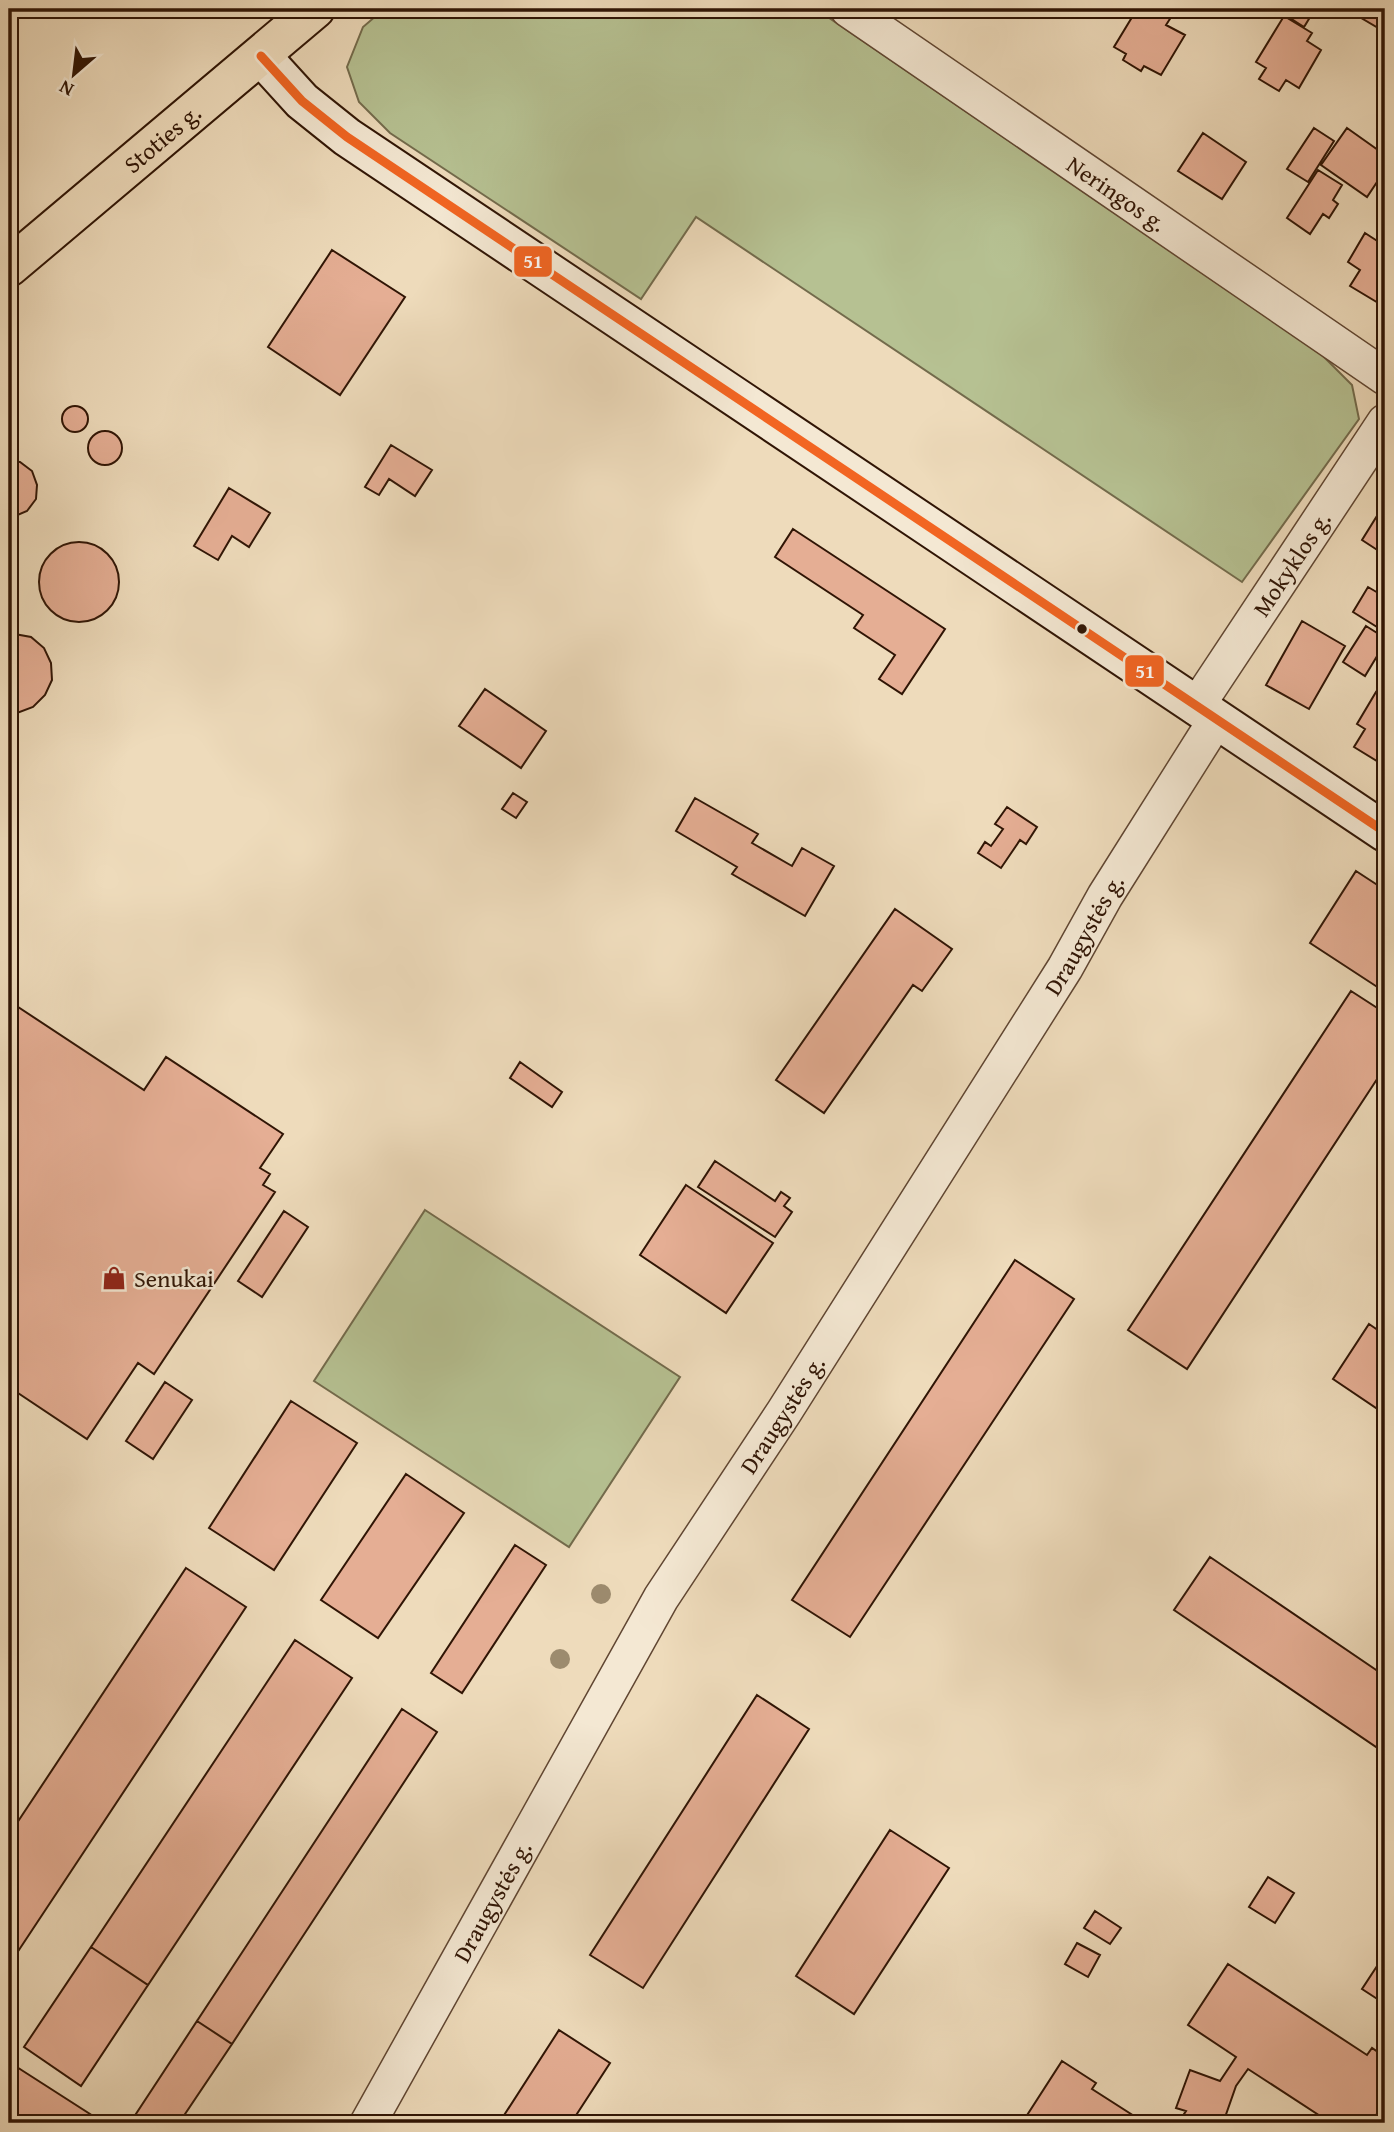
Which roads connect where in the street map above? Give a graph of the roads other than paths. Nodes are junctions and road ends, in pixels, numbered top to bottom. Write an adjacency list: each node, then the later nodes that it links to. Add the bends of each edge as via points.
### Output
1 (314, 9): 3 (main road, Stoties g.)
2 (848, 9): 5 (street, Neringos g.)
3 (261, 56): 4 (main road, Stoties g.); 7 (street, via 302,101 346,137)
4 (9, 267)
5 (1385, 377)
6 (1385, 422): 7 (street, Mokyklos g.)
7 (1206, 714): 8 (street); 9 (street, Draugystės g., via 1176,781 1065,968 661,1598)
8 (1385, 832)
9 (368, 2123)

